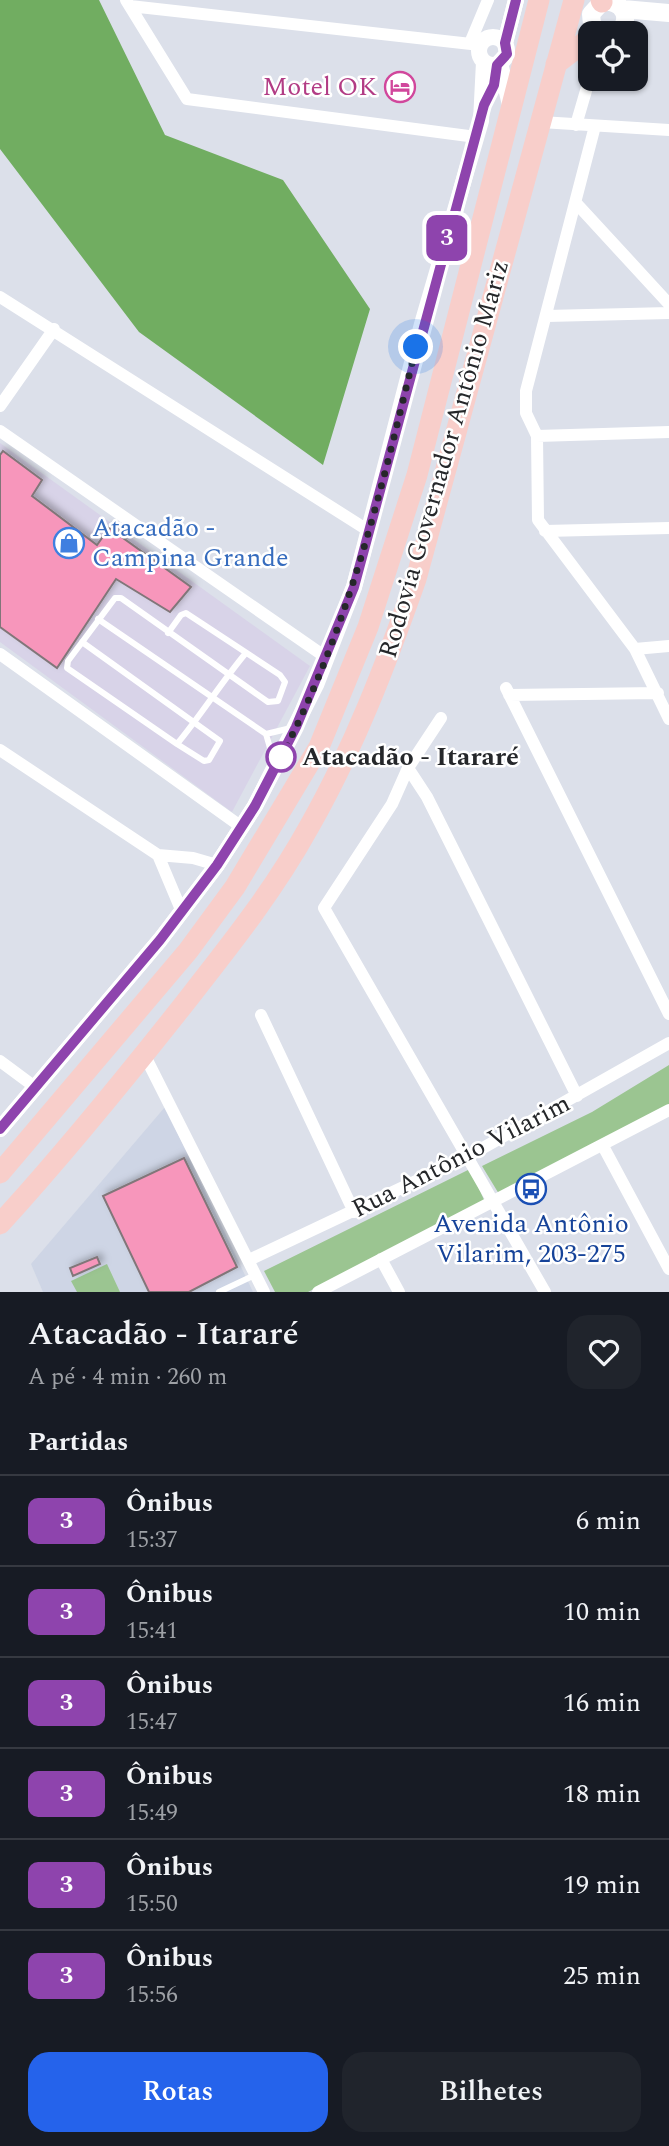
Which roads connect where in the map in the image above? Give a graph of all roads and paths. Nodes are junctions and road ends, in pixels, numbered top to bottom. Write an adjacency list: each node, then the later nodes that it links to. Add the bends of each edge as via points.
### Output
1 (488, 0): 8 (street)
2 (516, 0): 8 (street, via 511,19)
3 (539, 0): 11 (highway, Rodovia Governador Antônio Mariz)
4 (575, 0): 9 (highway, Rodovia Governador Antônio Mariz)
5 (128, 3): 8 (street); 16 (street, via 187,99)
6 (661, 13): 7 (main road)
7 (608, 16): 9 (highway)
8 (489, 51): 11 (street); 16 (street, via 494,85)
9 (556, 64): 12 (highway, Rodovia Governador Antônio Mariz)
10 (586, 91): 13 (street)
11 (510, 108): 65 (highway, Rodovia Governador Antônio Mariz, via 416,475 368,627 319,747 235,887 188,951)
12 (541, 122): 13 (street); 57 (highway, Rodovia Governador Antônio Mariz, via 416,579 365,716 309,828 264,898)
13 (576, 125): 14 (street)
14 (595, 126): 15 (street); 17 (street)
15 (669, 130)
16 (476, 137): 28 (street)
17 (576, 203): 19 (street); 21 (street)
18 (0, 298): 22 (street)
19 (669, 304)
20 (669, 313): 21 (street)
21 (547, 316): 26 (street, via 525,402)
22 (54, 329): 23 (street); 28 (street)
23 (0, 406)
24 (0, 431): 37 (street)
25 (669, 432): 26 (street)
26 (537, 436): 29 (street, via 538,520)
27 (669, 528): 29 (street)
28 (369, 531): 37 (street)
29 (545, 531): 34 (street)
30 (98, 619): 31 (lane, via 111,601 121,598); 32 (lane); 40 (lane)
31 (168, 633): 36 (lane, via 186,614); 38 (lane)
32 (82, 642): 43 (lane); 46 (lane, via 68,661 73,675)
33 (669, 646): 34 (street)
34 (635, 649): 39 (street)
35 (0, 654): 50 (street)
36 (245, 654): 38 (lane); 38 (lane, via 285,682 278,701 268,702)
37 (327, 658): 44 (street)
38 (228, 674): 40 (lane)
39 (658, 693): 42 (street); 54 (street, via 507,691)
40 (213, 698): 43 (lane); 45 (lane)
41 (441, 718): 49 (street)
42 (669, 719)
43 (194, 723): 46 (lane); 46 (lane, via 220,741 209,760)
44 (296, 727): 45 (lane); 48 (street)
45 (266, 734): 48 (lane)
46 (177, 744)
47 (0, 750): 51 (street)
48 (276, 767): 50 (street)
49 (408, 768): 60 (street); 64 (street, via 392,804 324,908)
50 (243, 828): 52 (street)
51 (158, 855): 52 (street); 53 (street)
52 (217, 865): 53 (street)
53 (182, 912): 59 (street)
54 (669, 1014)
55 (261, 1015): 67 (street)
56 (669, 1043): 60 (street, Rua Antônio Vilarim)
57 (144, 1054): 68 (highway, Rodovia Governador Antônio Mariz, via 81,1135); 70 (street)
58 (0, 1062): 59 (street)
59 (35, 1087): 62 (street)
60 (577, 1096): 64 (street, Rua Antônio Vilarim)
61 (669, 1110): 63 (street, Rua Antônio Vilarim)
62 (0, 1129)
63 (603, 1146): 66 (street, Rua Antônio Vilarim); 71 (street)
64 (467, 1157): 66 (street); 67 (street, Rua Antônio Vilarim)
65 (0, 1173)
66 (493, 1201): 69 (street, Rua Antônio Vilarim); 77 (street)
67 (354, 1212): 70 (street, Rua Antônio Vilarim)
68 (0, 1224)
69 (381, 1259): 75 (street, Rua Antônio Vilarim); 76 (street)
70 (249, 1260): 72 (street)
71 (669, 1269)
72 (255, 1275): 73 (lane); 74 (street)
73 (219, 1292)
74 (264, 1292)
75 (318, 1292)
76 (399, 1292)
77 (545, 1292)

